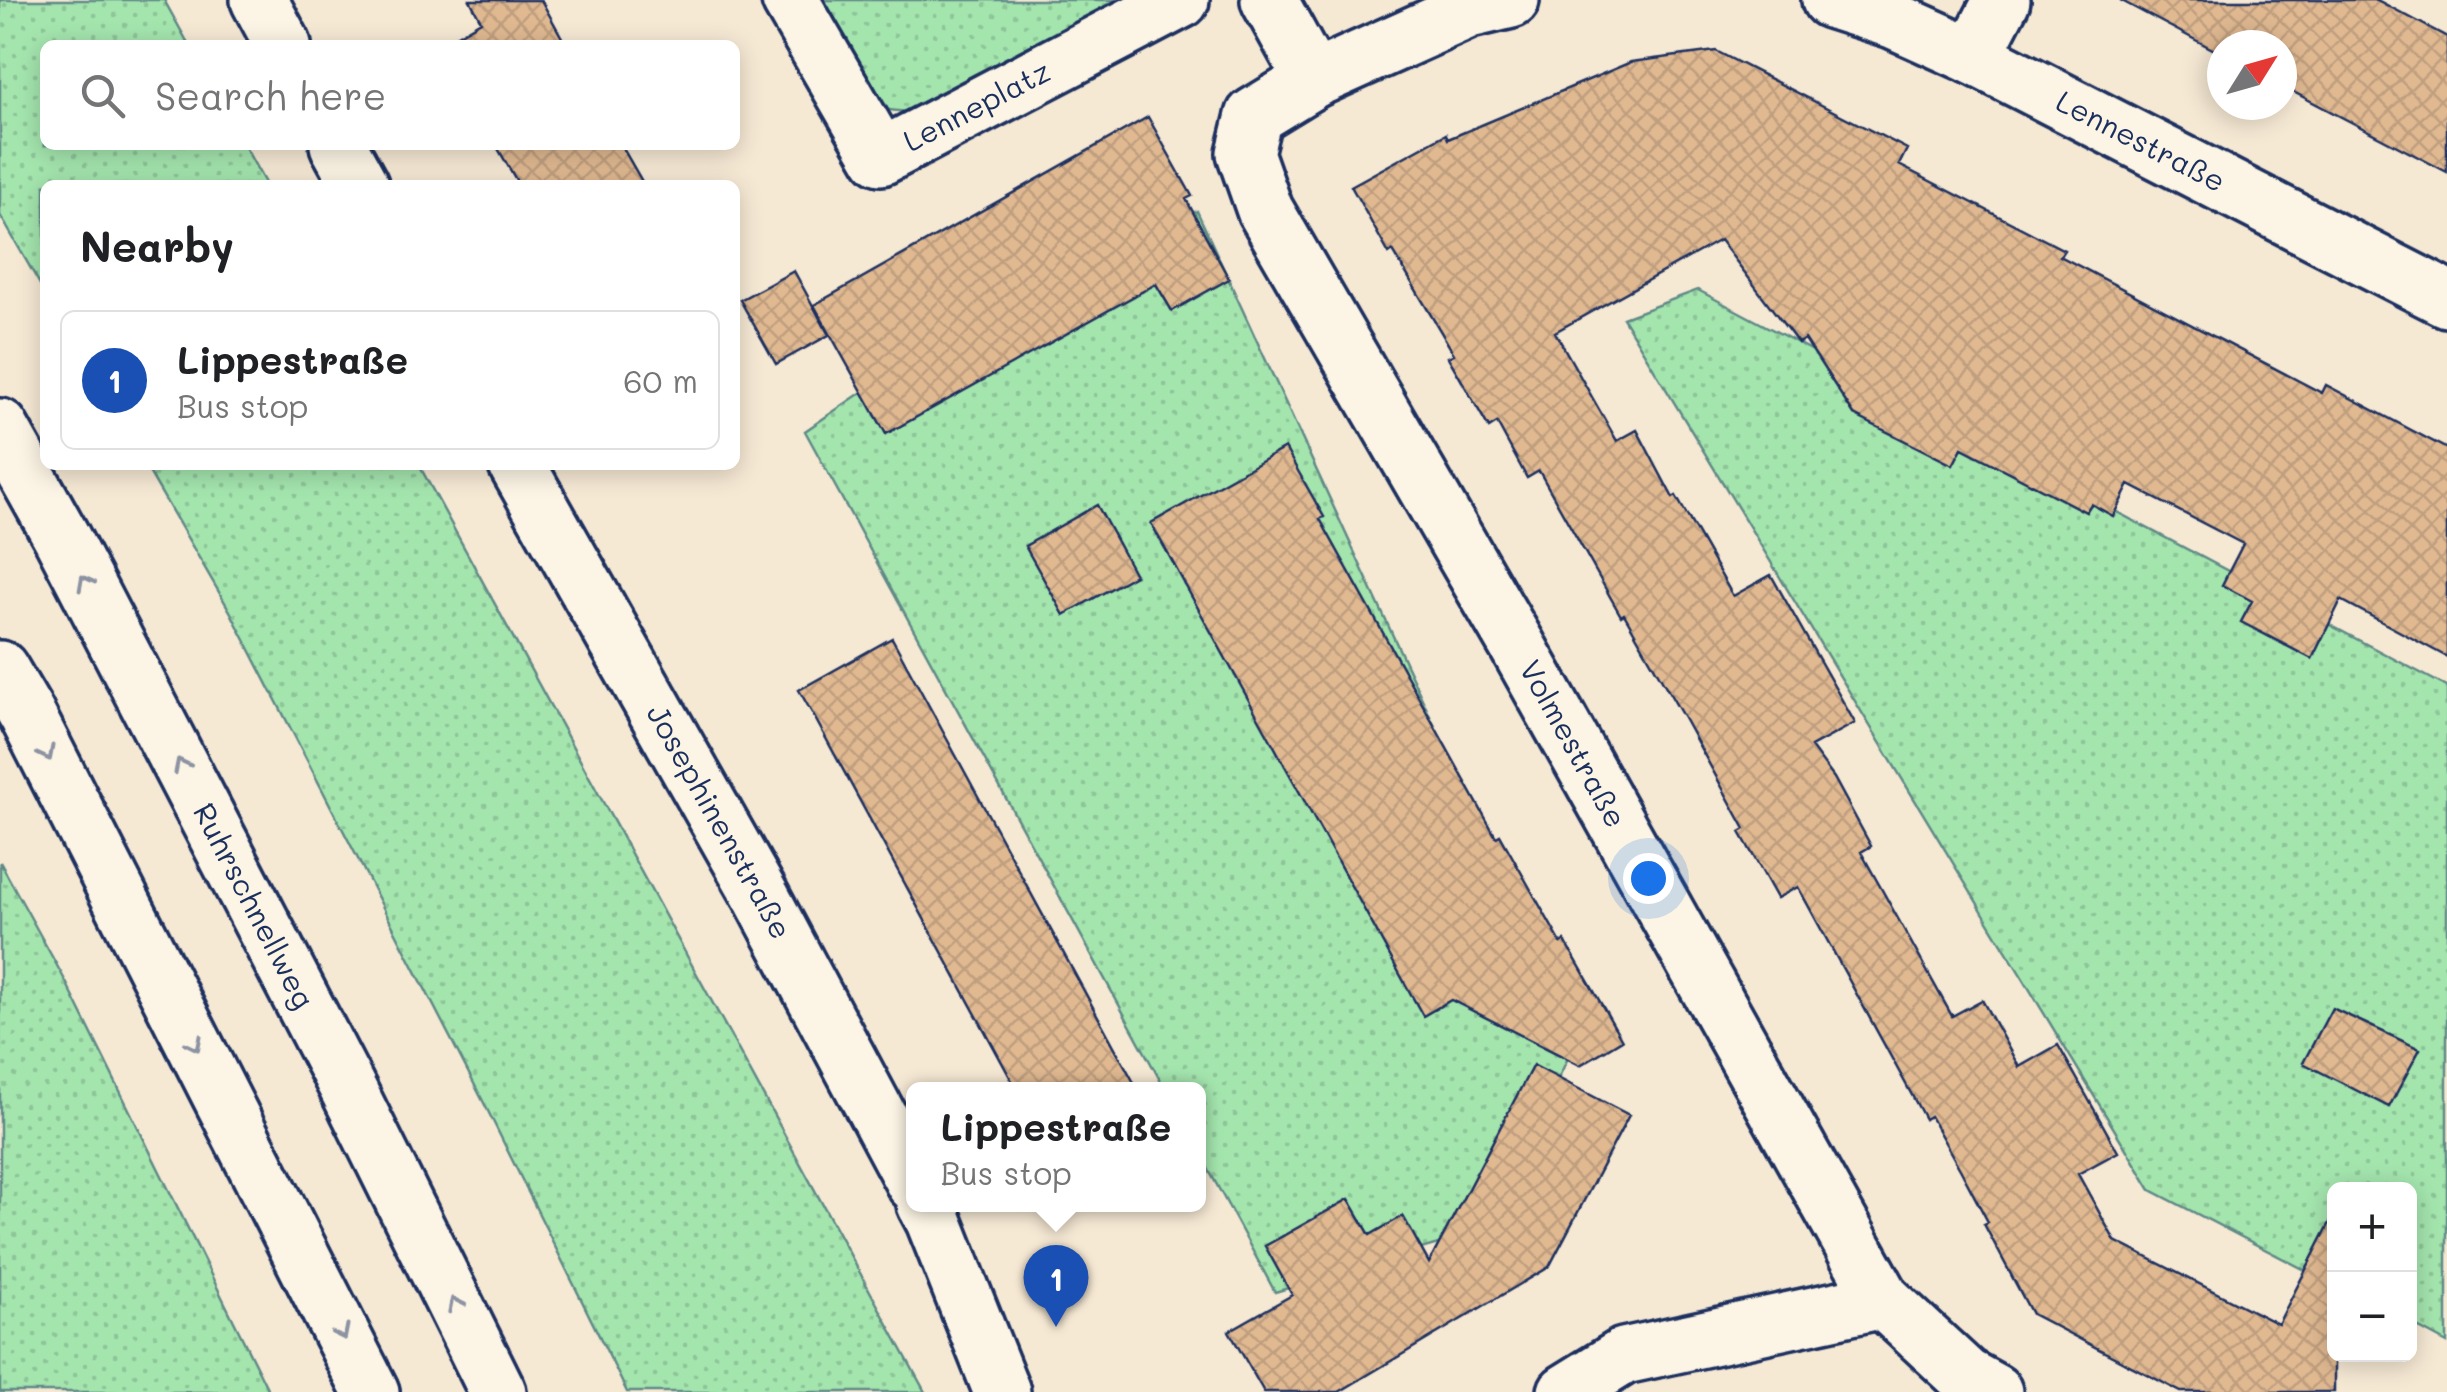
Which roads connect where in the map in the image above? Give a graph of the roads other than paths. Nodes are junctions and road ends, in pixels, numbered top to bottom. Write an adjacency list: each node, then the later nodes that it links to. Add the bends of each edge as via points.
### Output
1 (258, 0): 8 (main road)
2 (790, 0): 3 (main road, Lenneplatz, via 881,157)
3 (1182, 0)
4 (1268, 0): 10 (main road)
5 (1511, 0): 10 (main road, via 1469,10)
6 (1830, 0): 9 (main road, Lennestraße)
7 (2002, 0): 9 (main road)
8 (280, 40)
9 (1973, 56): 13 (main road, Lennestraße)
10 (1313, 80): 19 (main road, Volmestraße, via 1254,116 1245,153 1265,210 1517,645)
11 (341, 150): 12 (main road)
12 (357, 180)
13 (2447, 300)
14 (0, 427): 21 (main road, Ruhrschnellweg, one-way to 14, via 346,1085)
15 (520, 470): 17 (main road, Josephinenstraße)
16 (0, 669): 20 (main road, one-way to 20)
17 (906, 1167)
18 (929, 1212): 22 (main road)
19 (1882, 1300): 23 (main road, via 1624,1356); 24 (main road, Volmestraße, via 1965,1376)
20 (371, 1392)
21 (498, 1392)
22 (1002, 1392)
23 (1566, 1392)
24 (1994, 1392)

